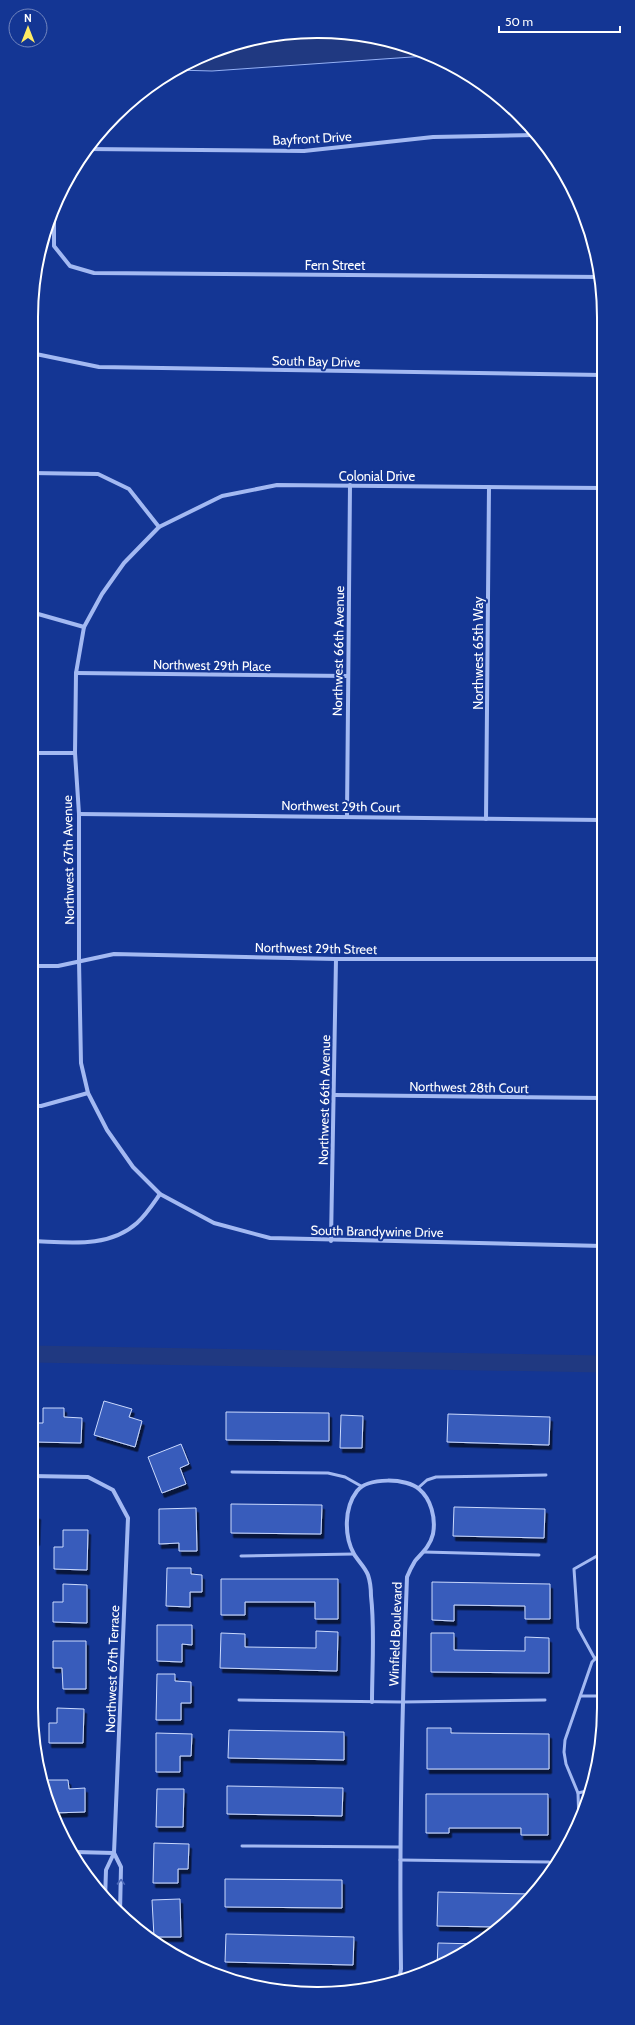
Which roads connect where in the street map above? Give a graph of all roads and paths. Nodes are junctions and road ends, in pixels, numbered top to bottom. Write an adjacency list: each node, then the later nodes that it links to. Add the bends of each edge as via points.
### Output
1 (530, 135): 2 (street, Bayfront Drive, via 433,137 304,151)
2 (94, 149)
3 (54, 225): 4 (street, Fern Street, via 54,246 70,266 94,273)
4 (594, 277)
5 (38, 354): 6 (street, South Bay Drive, via 99,367)
6 (597, 376)
7 (38, 473): 11 (street, via 98,474 129,489)
8 (350, 485): 9 (street, Colonial Drive); 11 (street, Colonial Drive, via 277,485 222,496); 15 (street, Northwest 66th Avenue)
9 (489, 487): 10 (street, Colonial Drive); 20 (street, Northwest 65th Way)
10 (597, 488)
11 (159, 527): 13 (street, Northwest 67th Avenue, via 124,563 102,594)
12 (38, 614): 13 (street)
13 (84, 627): 14 (street, Northwest 67th Avenue)
14 (76, 673): 15 (street, Northwest 29th Place); 17 (street, Northwest 67th Avenue)
15 (348, 676): 19 (street, Northwest 66th Avenue)
16 (38, 753): 17 (street)
17 (75, 753): 18 (street, Northwest 67th Avenue)
18 (79, 814): 19 (street, Northwest 29th Court); 24 (street, Northwest 67th Avenue)
19 (347, 816): 20 (street, Northwest 29th Court)
20 (486, 819): 21 (street, Northwest 29th Court)
21 (597, 820)
22 (336, 959): 23 (street, Northwest 29th Street); 24 (street, Northwest 29th Street, via 114,954); 27 (street, Northwest 66th Avenue)
23 (597, 959)
24 (79, 962): 25 (street, Northwest 29th Street); 26 (street, Northwest 67th Avenue, via 81,1063)
25 (38, 966)
26 (88, 1093): 29 (street); 30 (street, Northwest 67th Avenue, via 107,1130 133,1167)
27 (335, 1096): 28 (street, Northwest 28th Court); 32 (street, Northwest 66th Avenue)
28 (597, 1098)
29 (38, 1106)
30 (160, 1194): 31 (street, via 137,1223 116,1237 90,1242); 32 (street, South Brandywine Drive, via 214,1223 270,1238)
31 (38, 1241)
32 (331, 1241): 33 (street, South Brandywine Drive)
33 (597, 1246)
34 (232, 1472): 37 (lane, via 328,1473 345,1477)
35 (38, 1476): 57 (street, Northwest 67th Terrace, via 88,1477 113,1490 128,1518)
36 (546, 1476): 38 (lane, via 436,1477 427,1480)
37 (361, 1486): 38 (street, via 378,1481 393,1481); 40 (street, Winfield Boulevard, via 350,1501 347,1518 348,1536)
38 (418, 1488): 39 (street, Winfield Boulevard, via 427,1497 433,1513 433,1532)
39 (424, 1552): 41 (lane); 50 (street, Winfield Boulevard, via 414,1562 407,1577)
40 (354, 1554): 42 (lane); 49 (street, Winfield Boulevard, via 368,1575 371,1596)
41 (539, 1555)
42 (241, 1556)
43 (597, 1556): 44 (lane, via 574,1569 578,1628)
44 (595, 1659): 45 (lane)
45 (581, 1696): 46 (lane); 52 (lane, via 565,1740 564,1752)
46 (597, 1696)
47 (239, 1700): 49 (lane)
48 (545, 1700): 50 (lane)
49 (372, 1702): 50 (lane)
50 (402, 1702): 55 (street, Winfield Boulevard)
51 (583, 1792): 52 (lane)
52 (578, 1794): 53 (lane)
53 (578, 1807)
54 (242, 1846): 55 (lane)
55 (400, 1847): 58 (street, Winfield Boulevard)
56 (78, 1852): 57 (street)
57 (114, 1853): 60 (street, Northwest 67th Terrace, via 106,1870); 61 (street, Northwest 67th Terrace, one-way to 57, via 121,1867)
58 (400, 1860): 59 (lane); 62 (street, Winfield Boulevard)
59 (549, 1862)
60 (105, 1890)
61 (120, 1905)
62 (400, 1974)

